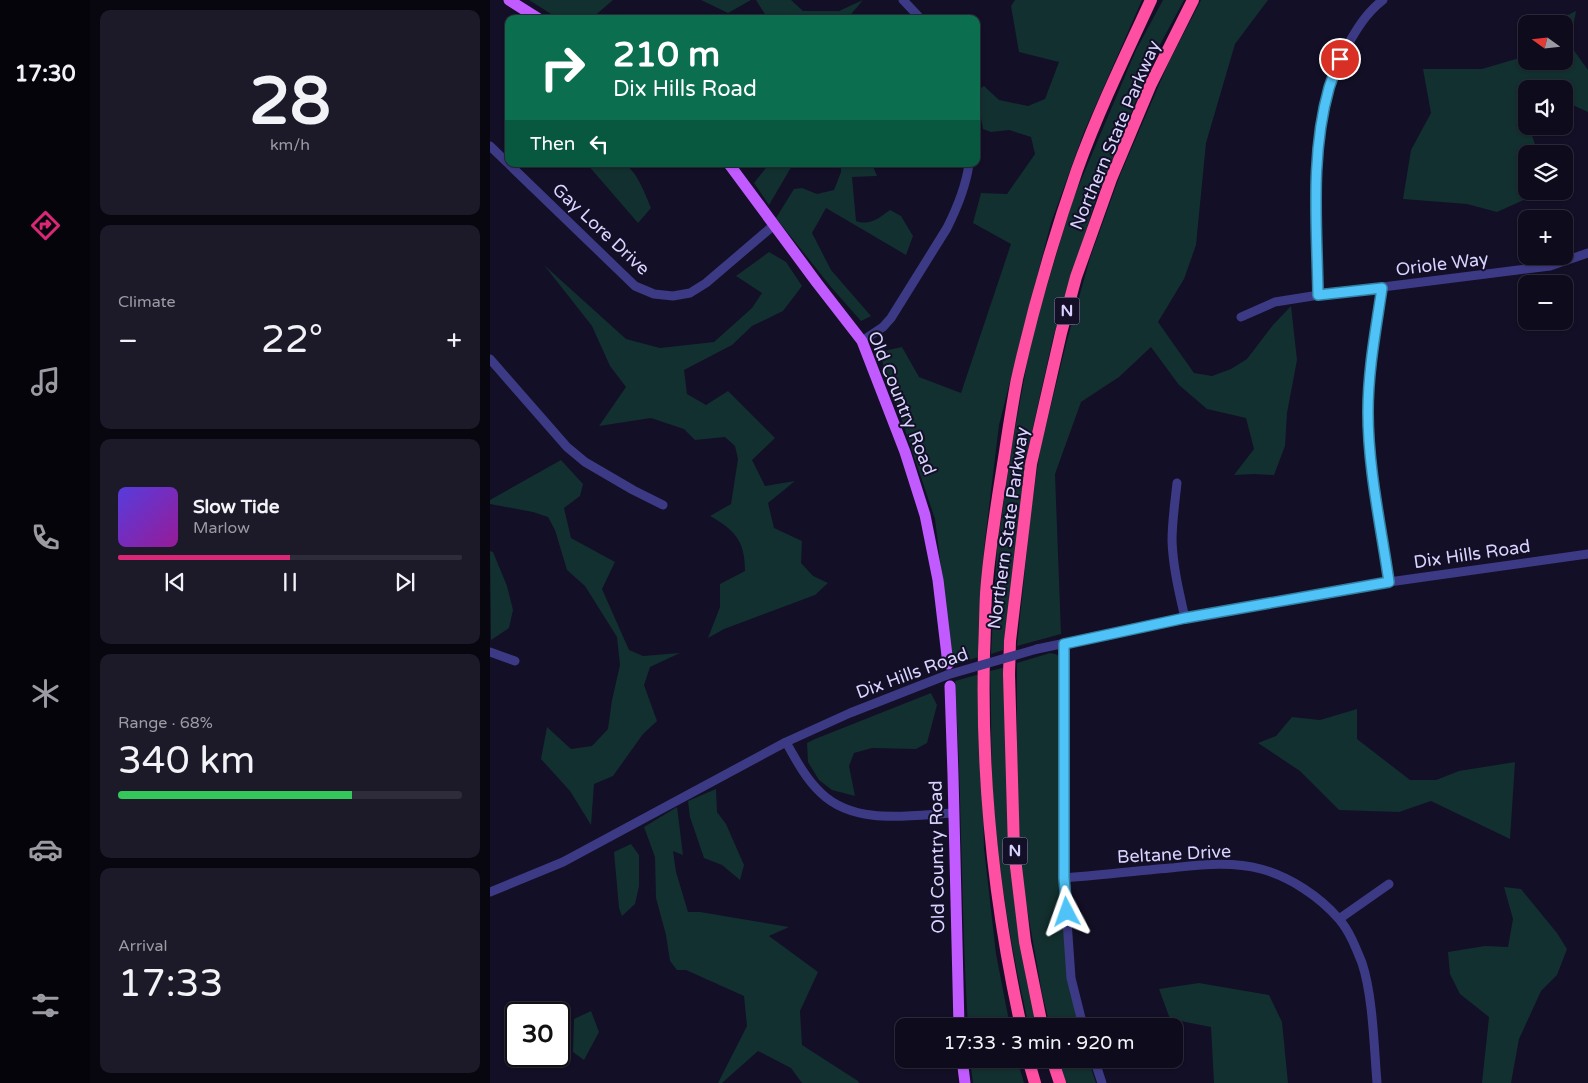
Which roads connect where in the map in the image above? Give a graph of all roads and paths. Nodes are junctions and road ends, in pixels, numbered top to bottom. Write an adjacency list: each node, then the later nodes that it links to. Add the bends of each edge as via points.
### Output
1 (508, 0): 6 (main road)
2 (903, 0): 7 (street)
3 (1151, 0): 37 (highway, Northern State Parkway / N, via 1096,123 1054,243 1017,382 997,500 986,594 985,754 989,829)
4 (1193, 0): 38 (highway, Northern State Parkway / N, via 1151,84 1111,179 1076,277 1031,464 1010,641 1010,733 1014,850)
5 (1383, 0): 16 (street, via 1372,8 1340,59 1323,115 1315,206)
6 (532, 15)
7 (917, 15)
8 (490, 146): 9 (street, Gay Lore Drive)
9 (505, 160)
10 (512, 167): 13 (street, Gay Lore Drive, via 635,286 654,294 673,296 690,293)
11 (731, 167): 13 (main road, Old Country Road)
12 (968, 167): 18 (street, via 955,213 947,228 891,318)
13 (774, 225): 18 (main road, Old Country Road)
14 (1588, 253): 15 (street, Oriole Way, via 1550,266)
15 (1382, 288): 16 (street, Oriole Way); 23 (street, via 1368,414 1369,443)
16 (1318, 295): 17 (street, Oriole Way, via 1275,302)
17 (1241, 317)
18 (862, 341): 28 (main road, Old Country Road, via 925,515 938,580)
19 (490, 359): 21 (street, via 567,447 585,462)
20 (1177, 483): 24 (street, via 1172,542)
21 (663, 505)
22 (1588, 554): 23 (street, Dix Hills Road)
23 (1389, 582): 24 (street, Dix Hills Road)
24 (1185, 618): 25 (street, Dix Hills Road)
25 (1064, 644): 30 (street, Dix Hills Road, bridge, via 947,675); 32 (street)
26 (490, 652): 27 (street)
27 (515, 661)
28 (948, 664)
29 (950, 686): 31 (main road, Old Country Road)
30 (786, 742): 31 (street, via 810,781 836,804 882,816); 34 (street, Dix Hills Road, via 563,862)
31 (954, 813): 36 (main road, Old Country Road)
32 (1064, 878): 35 (street, Beltane Drive, via 1202,865 1260,868 1311,893); 39 (street, via 1071,978)
33 (1389, 884): 35 (street)
34 (490, 892)
35 (1339, 919): 48 (street, Beltane Drive, via 1362,964 1368,991)
36 (959, 1018)
37 (1019, 1018)
38 (1040, 1018)
39 (1081, 1018)
40 (963, 1068): 44 (main road)
41 (1031, 1068): 45 (highway)
42 (1055, 1068): 46 (highway)
43 (1097, 1068): 47 (street)
44 (965, 1083)
45 (1035, 1083)
46 (1060, 1083)
47 (1102, 1083)
48 (1377, 1083)

